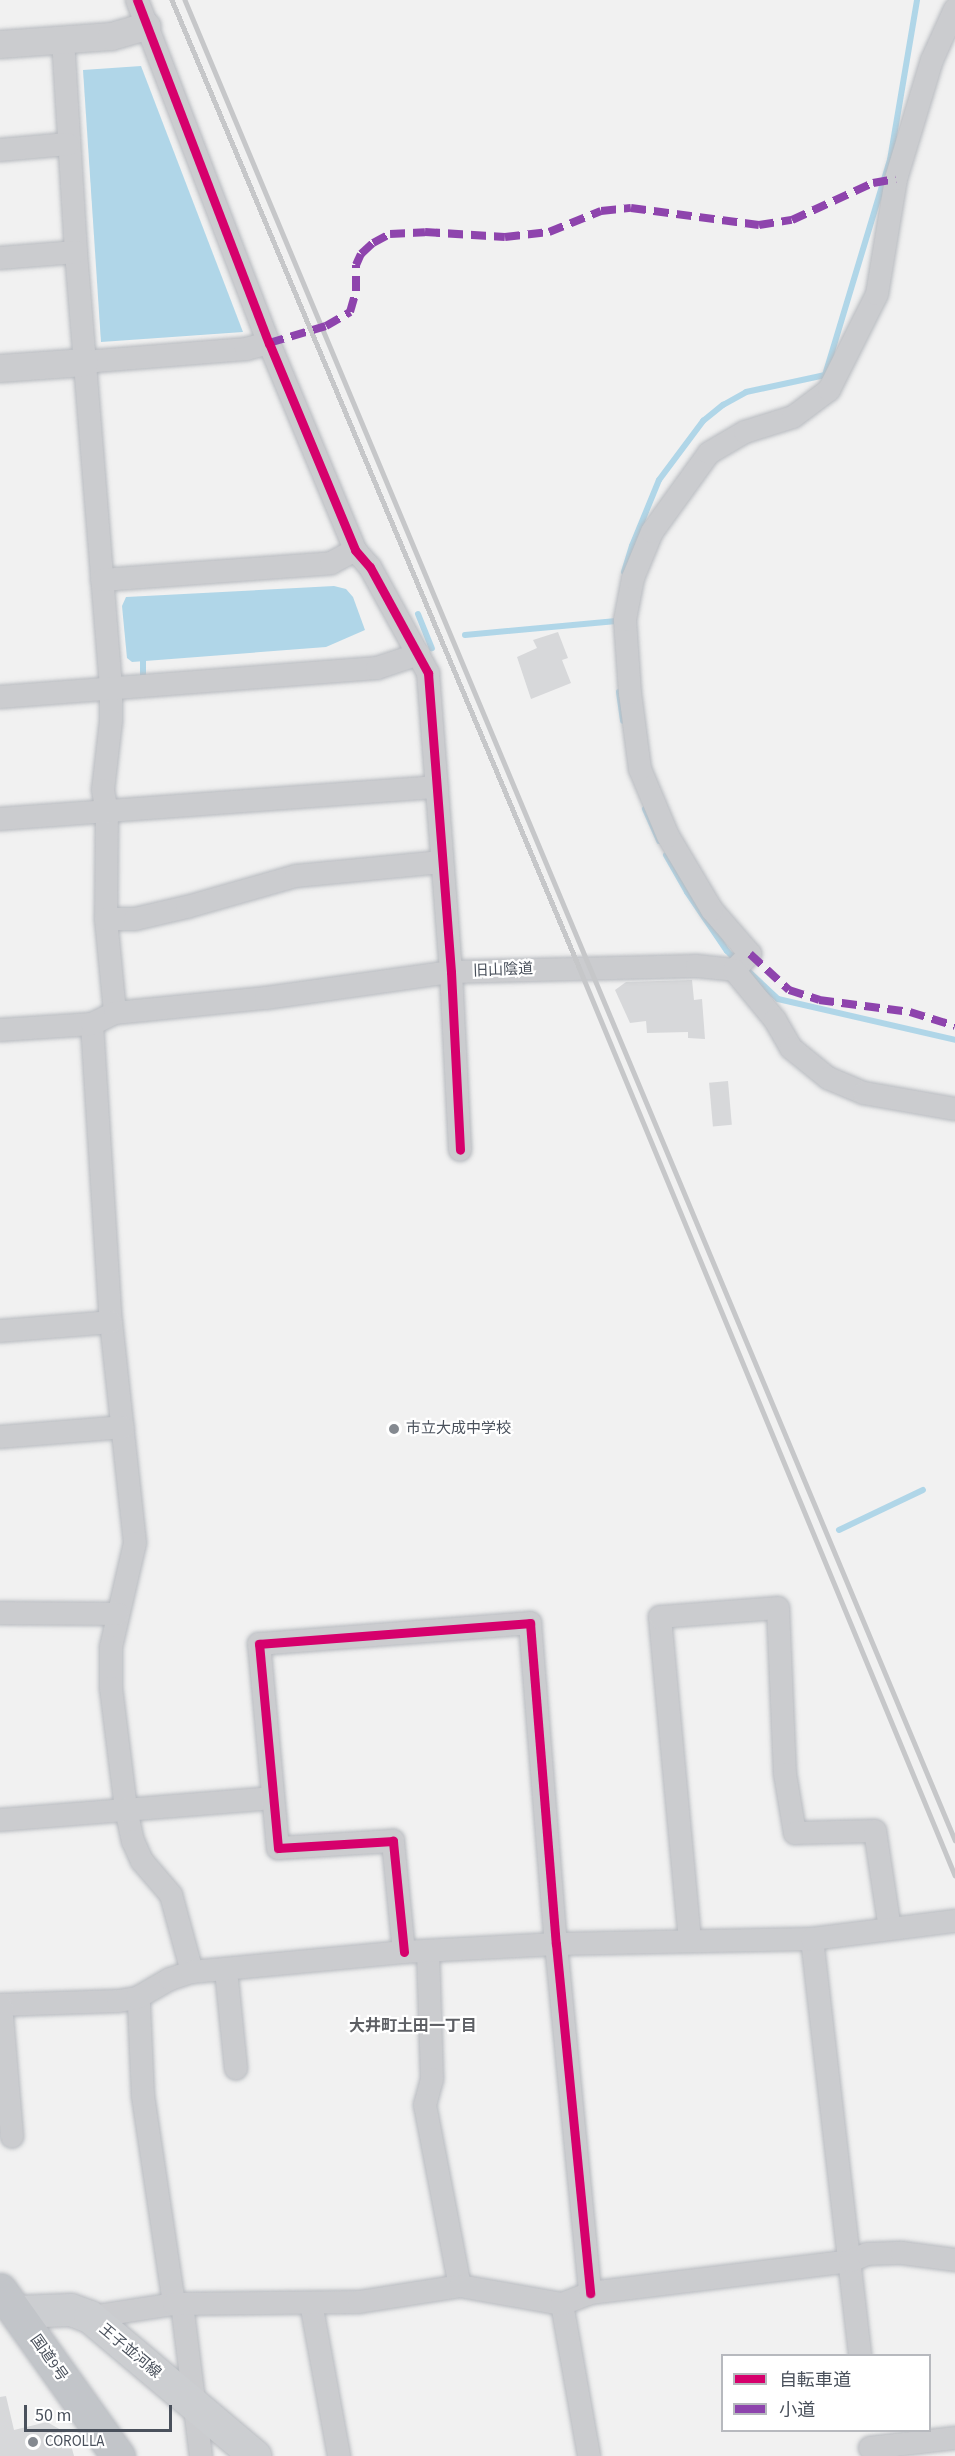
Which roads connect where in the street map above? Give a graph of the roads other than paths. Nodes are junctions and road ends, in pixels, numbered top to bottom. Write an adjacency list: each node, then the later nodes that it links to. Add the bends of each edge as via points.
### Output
1 (137, 0): 3 (street)
2 (955, 9): 23 (street, via 932,60 896,179 878,294 829,390 793,417 745,432 709,453 652,532 633,578 625,620 640,769 673,845 712,910 750,954)
3 (147, 26): 4 (street, via 111,36); 10 (street)
4 (63, 39): 5 (street); 6 (street)
5 (0, 44)
6 (68, 144): 7 (street); 8 (street)
7 (0, 150)
8 (76, 252): 9 (street); 11 (street)
9 (0, 258)
10 (269, 342): 11 (street, via 246,349); 13 (street)
11 (84, 362): 12 (street); 14 (street)
12 (0, 368)
13 (355, 550): 14 (street, via 331,563); 15 (street, via 370,567)
14 (102, 580): 16 (street)
15 (419, 654): 16 (street, via 377,668); 18 (street, via 428,673)
16 (111, 689): 17 (street); 19 (street, via 103,790)
17 (0, 697)
18 (437, 787): 19 (street); 21 (street)
19 (107, 812): 20 (street); 22 (street)
20 (0, 819)
21 (441, 862): 22 (street, via 296,876 135,919); 24 (street)
22 (106, 919): 25 (street)
23 (734, 970): 24 (street, 旧山陰道, via 698,966); 28 (street, via 775,1020 792,1048 828,1078 864,1093)
24 (451, 972): 25 (street, 旧山陰道, via 266,998); 29 (street)
25 (115, 1013): 26 (street, 旧山陰道)
26 (92, 1024): 27 (street, 旧山陰道); 30 (street)
27 (0, 1030)
28 (955, 1110)
29 (460, 1150)
30 (111, 1322): 31 (street); 32 (street)
31 (0, 1331)
32 (123, 1427): 33 (street); 35 (street, via 135,1543)
33 (0, 1437)
34 (0, 1613): 35 (street)
35 (117, 1614): 37 (street, via 111,1647 111,1688)
36 (272, 1798): 37 (street); 43 (street, via 259,1644 530,1623); 45 (street, via 278,1848 393,1841)
37 (126, 1809): 38 (street); 47 (street, via 142,1861 171,1895)
38 (0, 1820)
39 (955, 1921): 40 (street)
40 (890, 1929): 41 (street); 42 (street, via 875,1831 795,1833 785,1774 778,1608 660,1617)
41 (812, 1940): 42 (street); 53 (street)
42 (690, 1941): 43 (street)
43 (556, 1944): 44 (street); 55 (street)
44 (428, 1951): 45 (street); 54 (street, via 432,2079 425,2105)
45 (404, 1952): 46 (street)
46 (226, 1970): 47 (street); 50 (street)
47 (192, 1972): 48 (street, via 170,1979)
48 (137, 1998): 49 (street); 57 (street, via 144,2096)
49 (1, 2005): 51 (street)
50 (236, 2068)
51 (12, 2137)
52 (955, 2260): 53 (street, via 902,2253 867,2254)
53 (850, 2261): 55 (street); 61 (street)
54 (460, 2286): 56 (street, via 358,2302); 58 (street)
55 (590, 2293): 58 (street)
56 (311, 2302): 57 (street); 68 (street)
57 (178, 2304): 60 (street); 62 (street)
58 (562, 2304): 69 (street)
59 (5, 2305): 60 (main road, 王子並河線, via 71,2310); 65 (highway, 国道9号)
60 (90, 2317): 62 (main road, 王子並河線)
61 (860, 2354)
62 (194, 2405): 66 (street); 67 (main road, 王子並河線)
63 (955, 2438): 64 (street)
64 (869, 2445)
65 (118, 2456)
66 (201, 2456)
67 (255, 2456)
68 (339, 2456)
69 (589, 2456)

